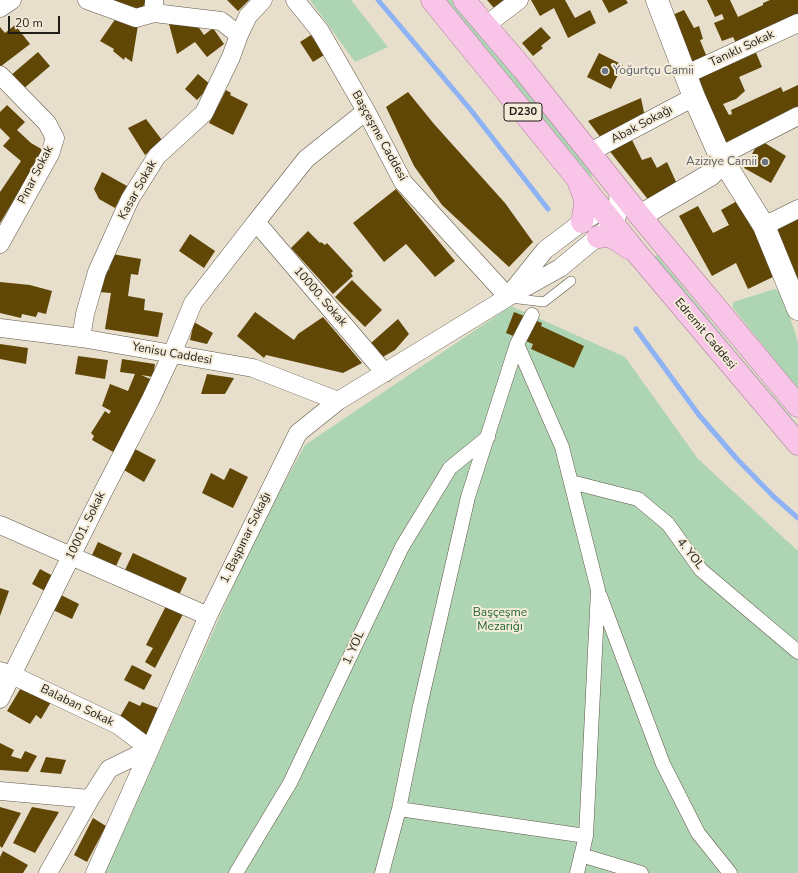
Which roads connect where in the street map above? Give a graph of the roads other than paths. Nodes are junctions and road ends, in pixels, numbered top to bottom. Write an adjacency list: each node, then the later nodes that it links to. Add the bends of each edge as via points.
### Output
1 (12, 0): 10 (street)
2 (87, 0): 9 (street, via 136,18)
3 (264, 0): 13 (street, Kasar Sokak, via 248,16)
4 (295, 0): 17 (street, Başçeşme Caddesi, via 320,31)
5 (432, 0): 21 (highway, D230)
6 (464, 0): 19 (highway, D230)
7 (519, 0): 11 (street)
8 (657, 0): 15 (street)
9 (154, 7): 13 (street, via 222,21)
10 (0, 8)
11 (494, 19)
12 (798, 23): 15 (street, Tanıklı Sokak)
13 (239, 36): 34 (street, Kasar Sokak, via 204,113 157,156 130,199 97,272)
14 (0, 75): 29 (street, Pınar Sokak, via 47,122 54,138 50,154)
15 (685, 75): 16 (street)
16 (694, 97): 19 (street, Abak Sokağı); 20 (street)
17 (366, 111): 26 (street, via 306,159); 30 (street, Başçeşme Caddesi, via 403,182)
18 (798, 116): 20 (street)
19 (590, 152): 22 (highway, D230)
20 (720, 156): 24 (street, via 716,169 710,175); 28 (street)
21 (576, 176): 25 (highway, D230); 27 (highway, via 584,196)
22 (619, 188): 24 (highway, D230); 25 (street)
23 (798, 209): 28 (street)
24 (640, 216): 25 (street); 39 (highway, Edremit Caddesi / D230)
25 (608, 221): 27 (street); 30 (street, 1. Başpınar Sokağı, via 566,274); 41 (highway, Edremit Caddesi / D230)
26 (256, 222): 36 (street, via 193,304); 37 (street, 10000. Sokak)
27 (582, 222): 30 (street, via 545,250)
28 (764, 226): 31 (street)
29 (0, 244)
30 (508, 297): 37 (street, 1. Başpınar Sokağı)
31 (798, 309)
32 (532, 315): 35 (street)
33 (0, 328): 34 (street, Yenisu Caddesi)
34 (81, 338): 36 (street, Yenisu Caddesi)
35 (518, 344): 40 (street); 42 (street, via 562,447)
36 (172, 354): 38 (street, Yenisu Caddesi, via 253,368); 44 (street, 10001. Sokak)
37 (385, 372): 38 (street, 1. Başpınar Sokağı)
38 (338, 401): 46 (street, 1. Başpınar Sokağı, via 298,433)
39 (798, 406)
40 (488, 437): 53 (street, via 468,497); 58 (street, 1. YOL, via 450,468 402,547 290,783)
41 (798, 444)
42 (571, 482): 45 (street); 47 (street, 4. YOL, via 638,499 668,524 701,570)
43 (0, 525): 44 (street)
44 (71, 556): 46 (street); 48 (street, 10001. Sokak)
45 (598, 590): 54 (street); 62 (street, via 663,764 698,833)
46 (208, 616): 50 (street, 1. Başpınar Sokağı)
47 (798, 652)
48 (6, 673): 49 (street, 10001. Sokak); 50 (street, Balaban Sokak, via 118,725)
49 (0, 698)
50 (150, 749): 52 (street, via 109,769); 57 (street, 1. Başpınar Sokağı)
51 (0, 790): 52 (street)
52 (90, 799): 56 (street)
53 (399, 809): 54 (street); 59 (street)
54 (586, 836): 55 (street)
55 (581, 855): 60 (street); 61 (street)
56 (48, 873)
57 (95, 873)
58 (236, 873)
59 (382, 873)
60 (577, 873)
61 (641, 873)
62 (730, 873)

